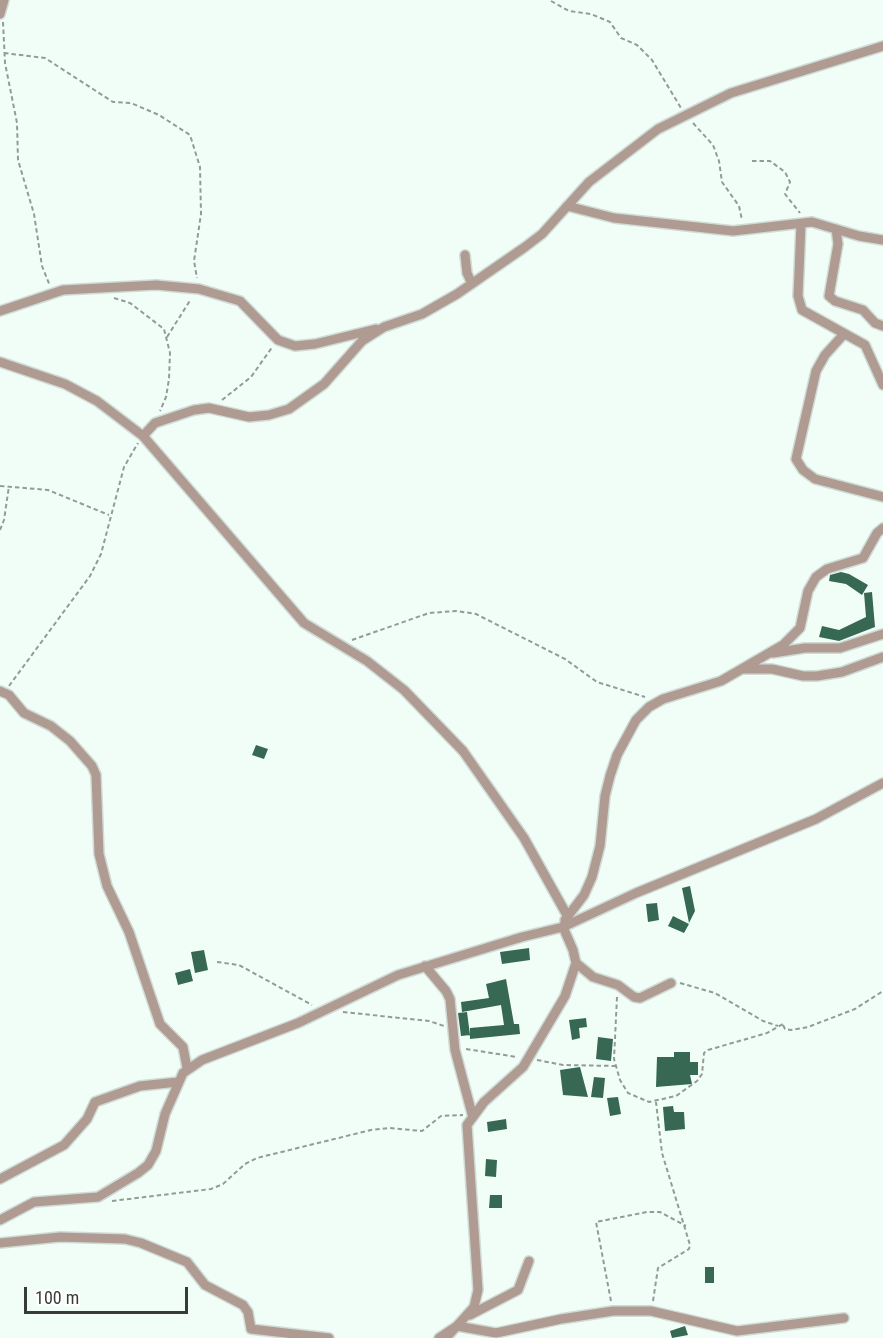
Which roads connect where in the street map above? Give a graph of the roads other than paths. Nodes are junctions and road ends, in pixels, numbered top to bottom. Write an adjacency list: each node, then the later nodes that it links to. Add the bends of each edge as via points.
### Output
1 (14, 0): 2 (street)
2 (2, 8)
3 (883, 46): 4 (street, via 731,93 658,129 630,148)
4 (567, 206): 5 (street, via 614,218 744,231); 9 (street, via 542,234)
5 (801, 224): 6 (street, via 812,222); 13 (street, via 799,304 808,315)
6 (836, 229): 7 (street); 11 (street, via 838,244 829,296 863,310)
7 (883, 240)
8 (465, 255): 9 (street)
9 (472, 284): 12 (street, via 422,314)
10 (0, 311): 12 (street, via 74,289 156,285 199,289 240,301 278,340 295,346)
11 (883, 326)
12 (384, 327): 16 (street, via 362,341 324,384 289,409 249,417 209,408 194,410 155,423)
13 (844, 334): 15 (street, via 867,347); 17 (street, via 816,371 796,459 802,470 815,479)
14 (0, 362): 16 (street, via 65,384 97,400)
15 (883, 385)
16 (143, 436): 25 (street, via 304,623 367,661 404,690 464,751 524,838)
17 (883, 497)
18 (883, 528): 20 (street, via 863,558 827,569 816,578 808,591 800,628)
19 (883, 634): 20 (street, via 840,648)
20 (768, 653): 22 (street)
21 (883, 657): 22 (street, via 842,672 817,676)
22 (742, 669): 25 (street, via 721,681 663,699 636,720 616,755 605,796 598,861 584,895)
23 (5, 693): 30 (street, via 24,713 51,726 76,745 92,766 96,775 99,854 107,886 129,932 160,1024 183,1047)
24 (883, 783): 26 (street, via 806,824)
25 (568, 917): 26 (street)
26 (560, 928): 27 (street); 28 (street)
27 (576, 963): 29 (street, via 601,982 618,985 633,997 640,998); 32 (street, via 565,996 528,1058)
28 (425, 966): 30 (street); 32 (street, via 446,991 459,1069)
29 (671, 983)
30 (186, 1068): 31 (street)
31 (178, 1082): 33 (street, via 140,1086 95,1102 87,1119 64,1145); 34 (street, via 156,1152 148,1165 106,1194 34,1203)
32 (472, 1114): 37 (street, via 466,1134 478,1290)
33 (0, 1179)
34 (0, 1220)
35 (0, 1243): 42 (street, via 60,1237 141,1243 187,1262 205,1285 243,1305 251,1329)
36 (529, 1261): 37 (street, via 518,1290)
37 (468, 1316): 39 (street)
38 (844, 1318): 40 (street, via 737,1331)
39 (457, 1326): 41 (street); 43 (street); 44 (street)
40 (721, 1328): 41 (street, via 651,1311 613,1311); 45 (street)
41 (484, 1335)
42 (329, 1338)
43 (439, 1338)
44 (446, 1338)
45 (719, 1338)

